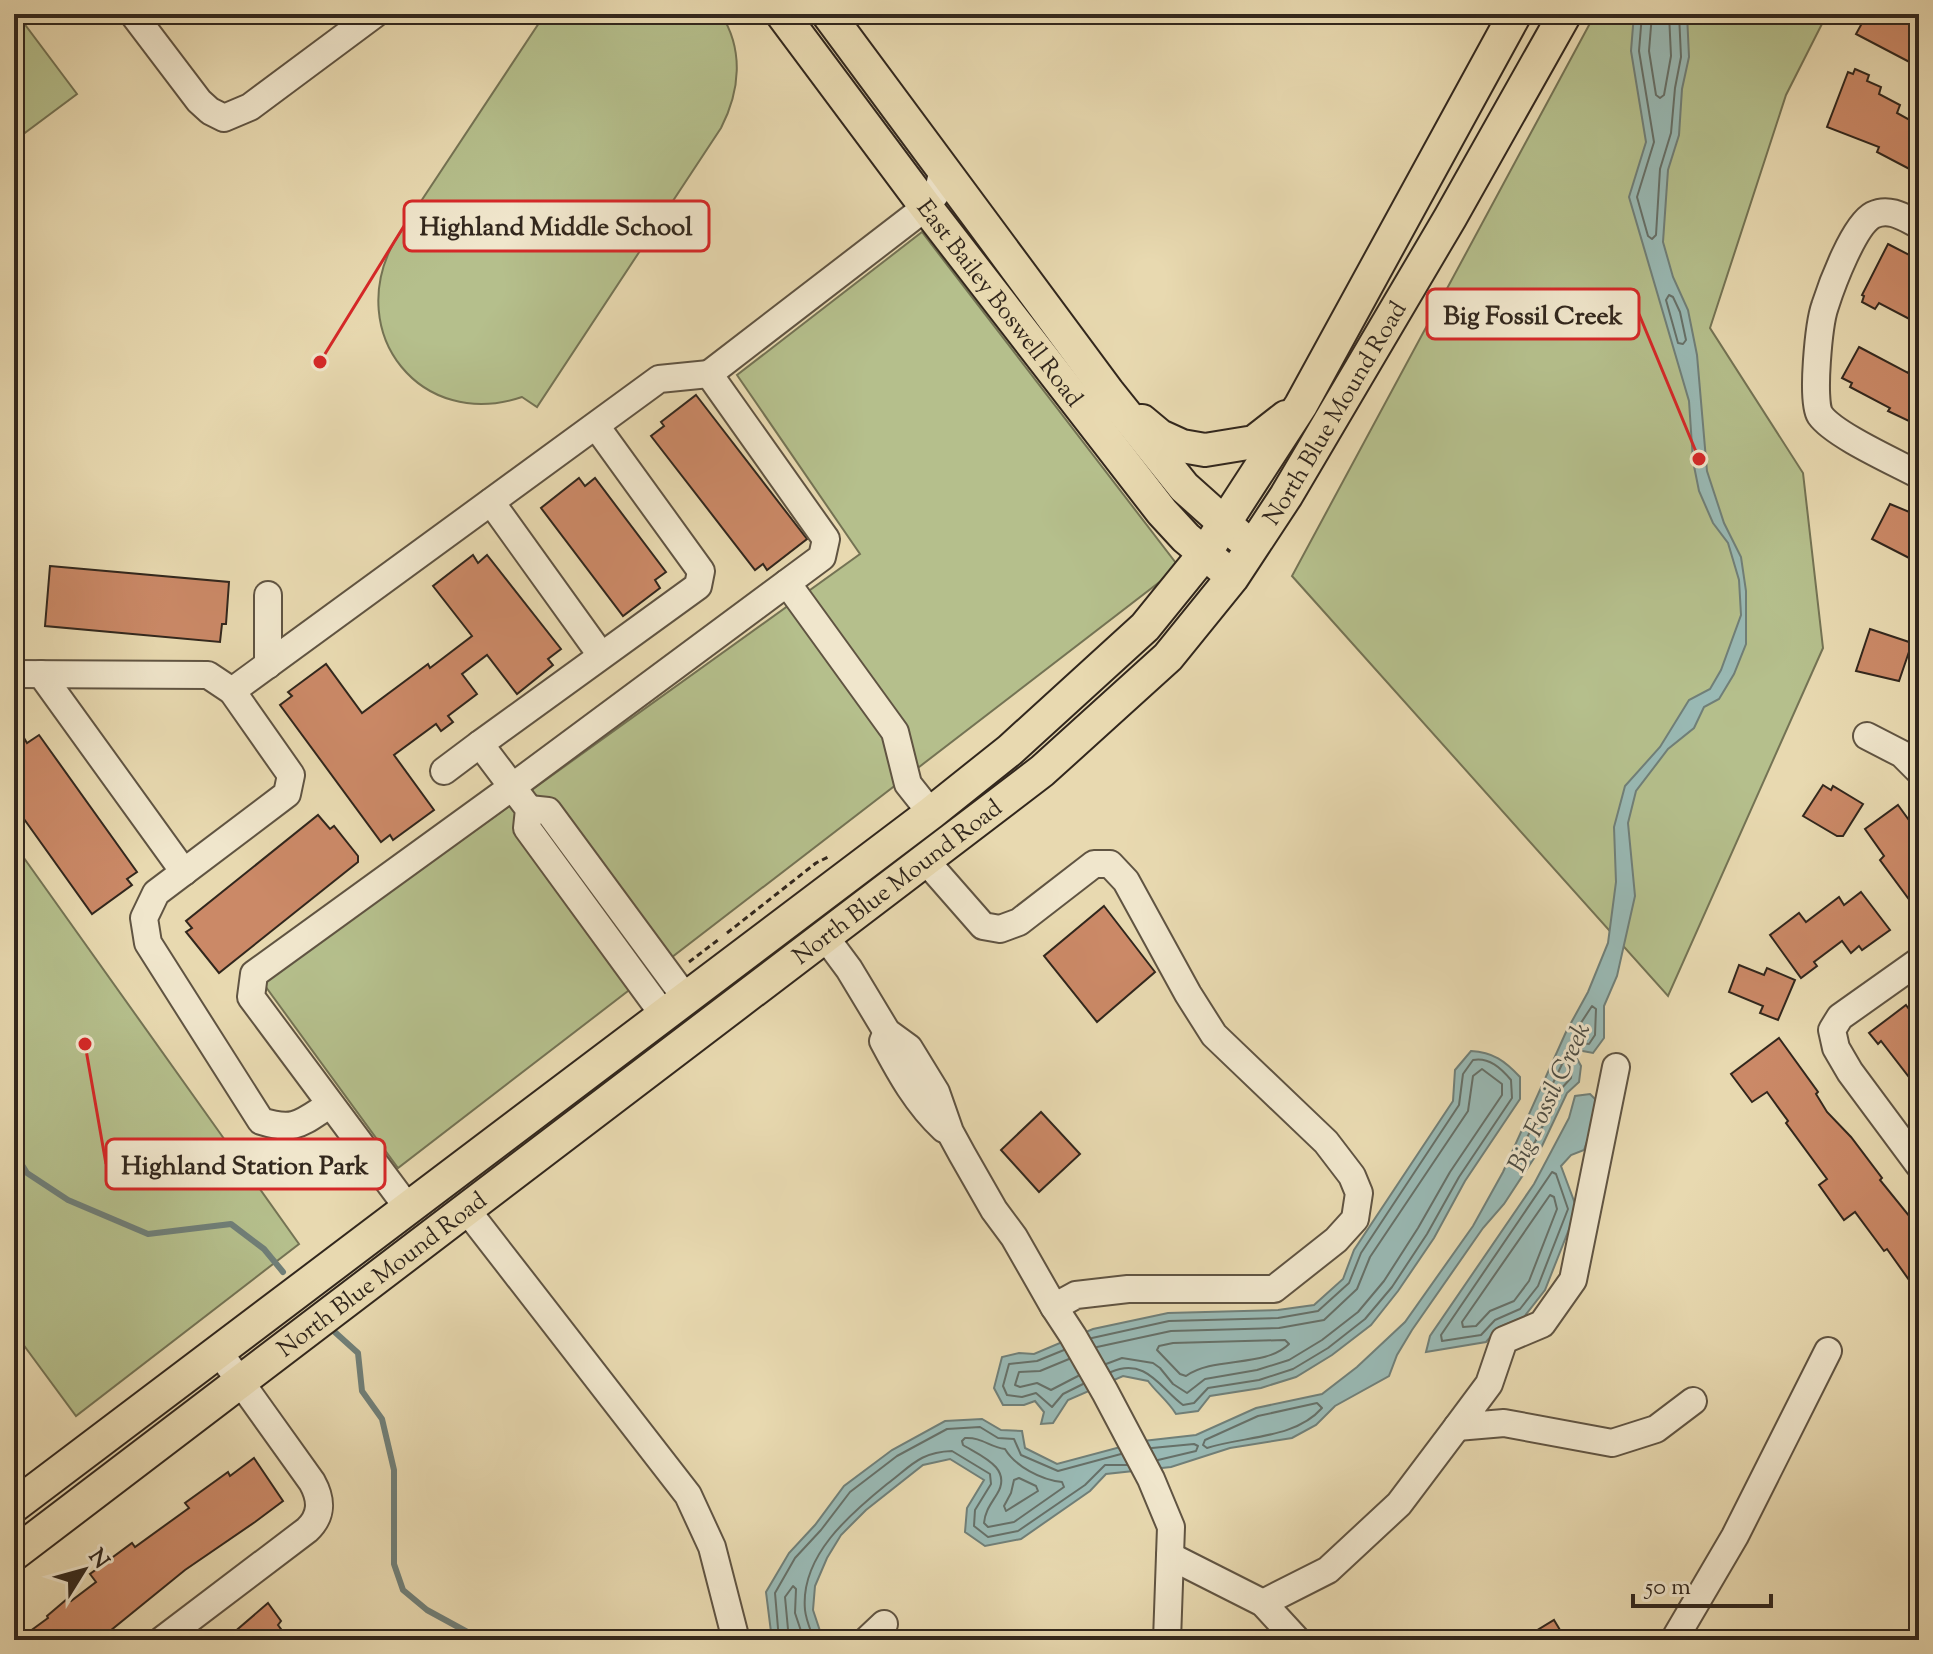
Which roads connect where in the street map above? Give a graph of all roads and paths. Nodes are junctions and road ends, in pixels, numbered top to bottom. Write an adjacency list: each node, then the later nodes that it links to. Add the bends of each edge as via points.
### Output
1 (133, 14): 2 (street, via 199,101 224,118 250,107)
2 (375, 14)
3 (782, 14): 9 (main road, East Bailey Boswell Road)
4 (803, 14): 5 (main road, via 816,24)
5 (828, 14): 8 (main road, East Bailey Boswell Road)
6 (1515, 14): 13 (main road, North Blue Mound Road)
7 (1565, 14): 18 (main road, North Blue Mound Road, via 1450,218)
8 (943, 169): 9 (street, via 938,191); 12 (main road, East Bailey Boswell Road)
9 (926, 207): 11 (street); 19 (main road, East Bailey Boswell Road, via 1162,512)
10 (1919, 225): 15 (street, via 1894,212 1875,214 1862,224 1824,308 1814,392 1818,413 1832,427)
11 (709, 374): 14 (street, via 659,379); 21 (street, via 826,539 822,557)
12 (1108, 392): 13 (main road, North Blue Mound Road, via 1160,436 1205,450 1254,442); 17 (main road, East Bailey Boswell Road, via 1184,487)
13 (1301, 405): 17 (main road, North Blue Mound Road)
14 (596, 426): 16 (street); 23 (street, via 701,571 698,586)
15 (1919, 475)
16 (491, 502): 23 (street); 24 (street)
17 (1225, 525): 18 (main road, East Bailey Boswell Road); 19 (main road, North Blue Mound Road)
18 (1252, 547): 20 (main road, North Blue Mound Road)
19 (1205, 553): 20 (main road, East Bailey Boswell Road); 33 (main road, North Blue Mound Road, via 1145,627 1010,750)
20 (1232, 578): 34 (main road, North Blue Mound Road, via 1168,657 1126,697)
21 (787, 583): 32 (street); 33 (street, via 895,732 908,784)
22 (268, 595): 24 (street)
23 (601, 655): 29 (street)
24 (268, 665): 27 (street)
25 (14, 674): 26 (street)
26 (41, 674): 27 (street, via 208,675); 35 (street)
27 (232, 691): 35 (street, via 291,775 287,794)
28 (1867, 736): 31 (street, via 1902,754)
29 (480, 744): 30 (street); 32 (street)
30 (444, 771)
31 (1919, 771)
32 (512, 787): 38 (street, via 529,809 548,811); 40 (street, via 254,974 251,997)
33 (931, 813): 38 (main road, North Blue Mound Road)
34 (926, 861): 36 (main road, North Blue Mound Road); 45 (street, via 983,926 1000,929 1019,922 1094,864 1110,864 1126,881 1214,1035 1326,1142 1359,1193 1355,1219 1274,1289 1128,1289 1076,1295)
35 (184, 872): 40 (street, via 156,893 144,918 148,943 261,1121 281,1128 299,1125)
36 (826, 938): 41 (main road, North Blue Mound Road); 45 (street, via 887,1032 883,1041 898,1070 928,1114 953,1136)
37 (1919, 961): 42 (street, via 1840,1017 1832,1030 1850,1072)
38 (674, 1006): 41 (main road, via 692,1008 683,1023 568,1113); 43 (main road, North Blue Mound Road)
39 (1616, 1067): 50 (street, via 1573,1280 1542,1324 1504,1340 1489,1384)
40 (329, 1105): 43 (street)
41 (543, 1151): 44 (main road, North Blue Mound Road)
42 (1919, 1165)
43 (408, 1208): 47 (main road, North Blue Mound Road)
44 (466, 1209): 48 (main road, North Blue Mound Road); 56 (street, via 688,1495 712,1547)
45 (1054, 1307): 53 (street, via 1151,1479 1171,1527)
46 (1828, 1351): 59 (street, via 1735,1536)
47 (219, 1352): 48 (street); 51 (main road, North Blue Mound Road)
48 (241, 1381): 52 (main road, North Blue Mound Road); 55 (street, via 312,1482 319,1495 318,1516)
49 (1693, 1401): 50 (street, via 1656,1429 1612,1443 1504,1423)
50 (1457, 1427): 54 (street, via 1399,1504 1328,1570)
51 (14, 1506)
52 (14, 1554)
53 (1170, 1556): 54 (street); 57 (street)
54 (1263, 1603): 58 (street)
55 (173, 1637)
56 (736, 1640)
57 (1167, 1640)
58 (1297, 1640)
59 (1674, 1640)

